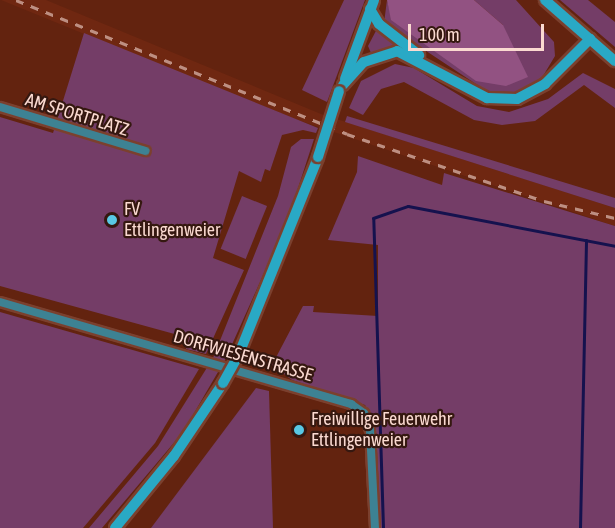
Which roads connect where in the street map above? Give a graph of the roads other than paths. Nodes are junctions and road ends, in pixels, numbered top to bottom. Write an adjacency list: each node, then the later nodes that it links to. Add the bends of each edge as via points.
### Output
1 (545, 0): 3 (main road)
2 (372, 4): 5 (main road, via 379,24); 6 (main road)
3 (590, 39): 4 (main road); 5 (main road, via 545,84 508,101 462,87)
4 (615, 61)
5 (426, 63): 6 (main road, via 388,52 364,62)
6 (341, 88): 10 (main road, bridge, via 318,157 239,354 174,456)
7 (0, 107): 8 (street, AM SPORTPLATZ)
8 (146, 151)
9 (0, 302): 11 (street, DORFWIESENSTRASSE, via 351,404 364,413 370,430)
10 (115, 528)
11 (375, 528)

